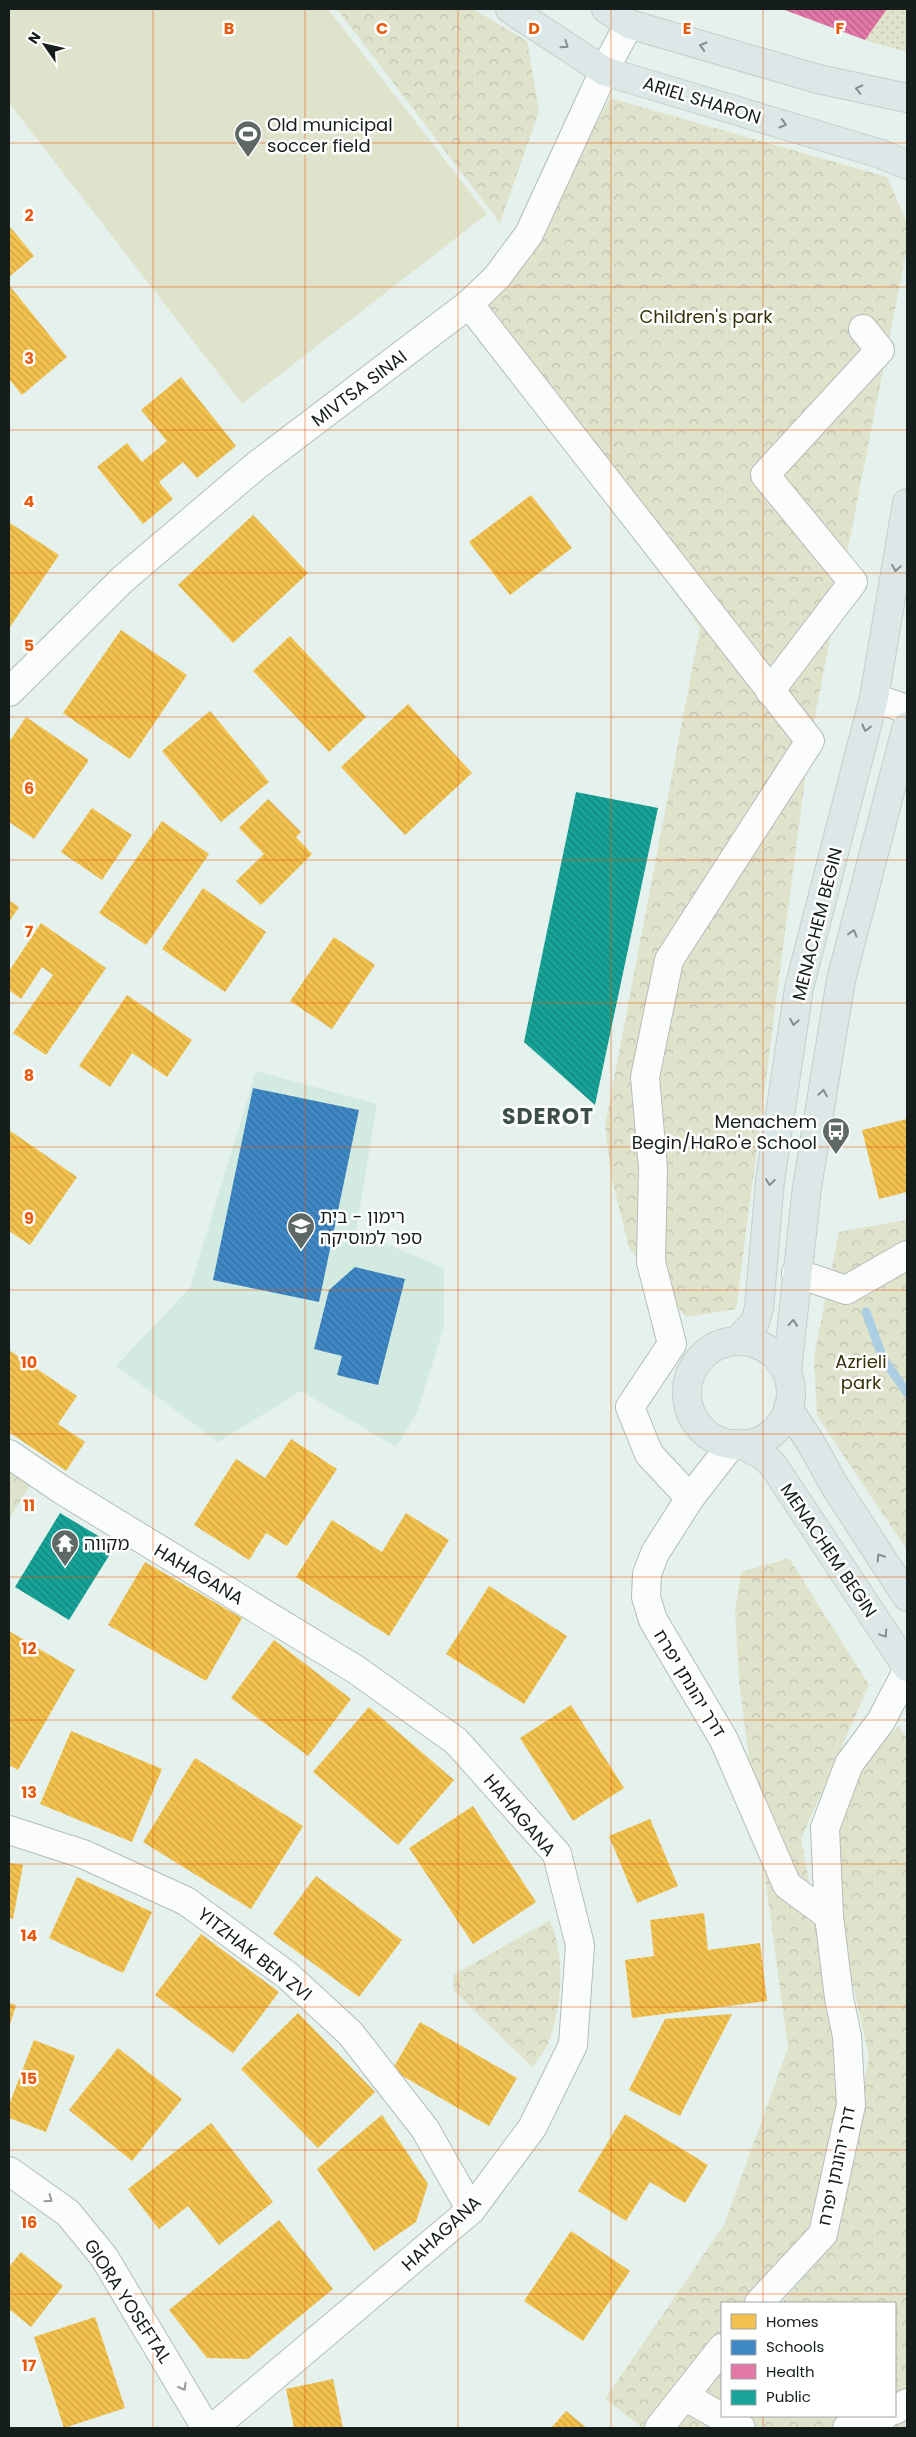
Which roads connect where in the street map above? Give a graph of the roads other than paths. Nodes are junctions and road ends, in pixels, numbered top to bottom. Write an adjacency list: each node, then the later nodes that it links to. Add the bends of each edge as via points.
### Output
1 (510, 9): 4 (main road, ARIEL SHARON, one-way to 4)
2 (606, 9): 3 (main road)
3 (629, 24): 4 (street, MIVTSA SINAI); 5 (main road, one-way to 3, via 818,79)
4 (604, 71): 6 (main road, ARIEL SHARON, one-way to 6, via 881,154); 7 (street, MIVTSA SINAI, via 529,234 497,277)
5 (907, 98)
6 (907, 165)
7 (469, 304): 10 (street); 11 (street, MIVTSA SINAI, via 257,465 123,579)
8 (863, 329): 10 (street, via 880,350 765,475 853,582)
9 (907, 503): 12 (main road, MENACHEM BEGIN, one-way to 12)
10 (770, 691): 22 (street, via 810,741 669,960 645,1077 653,1168 651,1262 672,1344 630,1407 648,1454)
11 (9, 692)
12 (874, 698): 13 (street); 17 (main road, MENACHEM BEGIN, one-way to 17, via 799,988 770,1181 759,1308 755,1322)
13 (907, 709)
14 (907, 726): 16 (main road, MENACHEM BEGIN, one-way to 14, via 841,980)
15 (907, 1255): 16 (street, via 846,1290)
16 (796, 1273): 18 (main road, MENACHEM BEGIN, one-way to 16)
17 (737, 1341): 18 (main road, via 766,1349); 20 (main road, via 716,1346 705,1354 690,1375 687,1392 689,1408 696,1423 715,1439)
18 (787, 1371): 19 (main road, via 790,1384)
19 (788, 1408): 20 (main road, via 780,1424 769,1434 755,1441); 23 (main road, one-way to 19)
20 (736, 1444): 22 (street, דרך יהונתן יפרח); 24 (main road, MENACHEM BEGIN, one-way to 24, via 761,1454 773,1465)
21 (9, 1454): 29 (street, HAHAGANA, via 62,1490 356,1669 448,1735 557,1854 580,1945 574,2044 532,2128)
22 (690, 1498): 27 (street, דרך יהונתן יפרח, via 655,1553 648,1574 646,1597 653,1620 724,1740 787,1885)
23 (907, 1597)
24 (907, 1667)
25 (907, 1671): 27 (street, דרך יהונתן יפרח, via 880,1722 849,1764 825,1828)
26 (9, 1830): 29 (street, YITZHAK BEN ZVI, via 83,1854 186,1901 287,1974 350,2033 425,2129)
27 (829, 1916): 30 (street, דרך יהונתן יפרח, via 847,2036 851,2105 823,2234)
28 (9, 2171): 38 (street, GIORA YOSEFTAL, one-way to 38, via 68,2213 104,2258)
29 (471, 2210): 39 (street, HAHAGANA)
30 (760, 2302)
31 (721, 2349): 32 (street)
32 (684, 2396): 35 (street); 40 (street)
33 (907, 2403): 34 (street)
34 (896, 2409)
35 (721, 2417)
36 (721, 2417): 41 (street)
37 (882, 2417): 42 (street)
38 (206, 2428)
39 (213, 2428)
40 (659, 2428)
41 (741, 2428)
42 (847, 2428)

